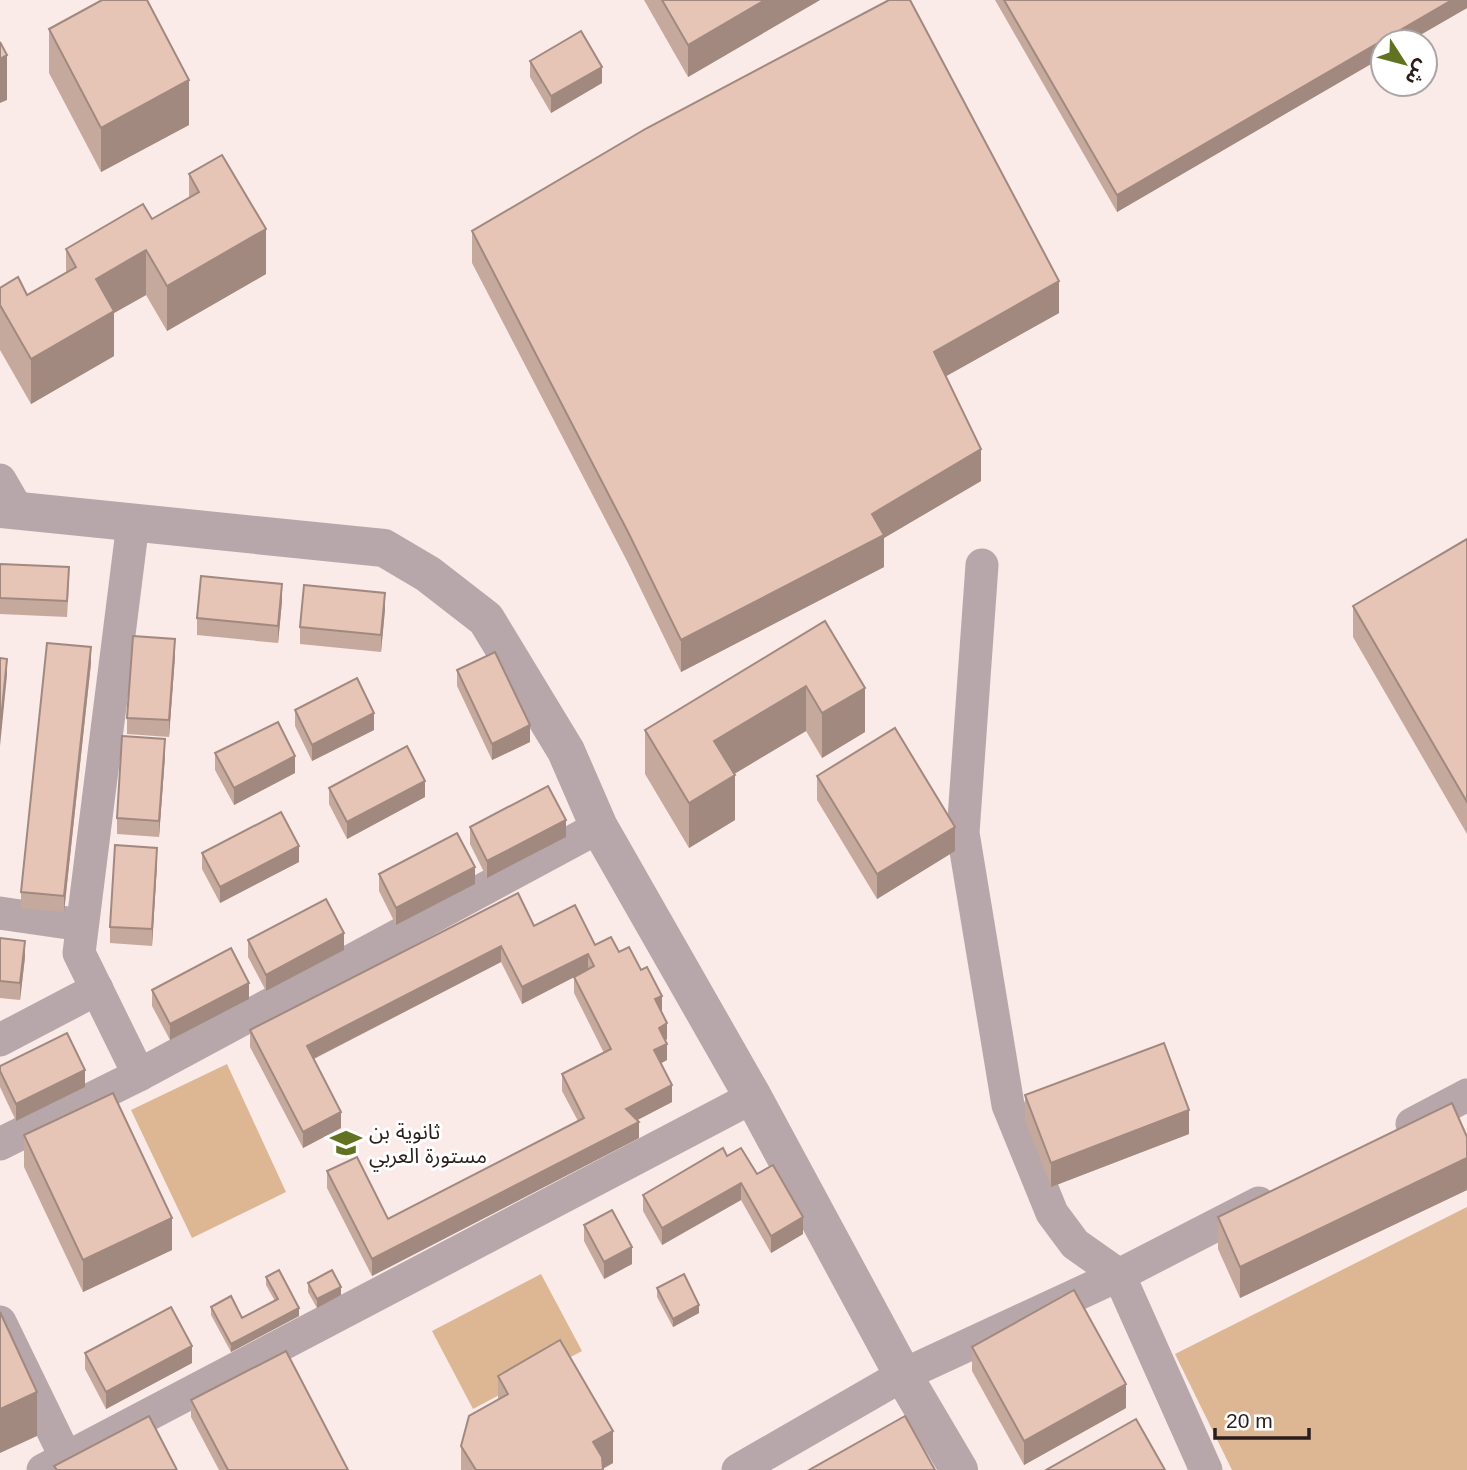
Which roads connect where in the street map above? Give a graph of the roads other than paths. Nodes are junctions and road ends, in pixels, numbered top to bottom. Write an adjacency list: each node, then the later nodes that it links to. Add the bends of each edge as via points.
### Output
1 (6, 500): 2 (street)
2 (132, 523): 4 (street, via 384,548 428,574 486,619 566,751); 6 (street)
3 (982, 565): 15 (street, via 964,833 1008,1105 1052,1213 1075,1244)
4 (599, 827): 9 (street); 11 (street)
5 (0, 913): 6 (street)
6 (82, 925): 7 (street, via 79,953)
7 (97, 989): 8 (street); 9 (street)
8 (8, 1031)
9 (139, 1076): 13 (street)
10 (1467, 1096): 12 (street)
11 (753, 1097): 17 (street); 18 (street)
12 (1380, 1140)
13 (0, 1144)
14 (1281, 1192): 15 (street)
15 (1119, 1275): 17 (street); 21 (street)
16 (0, 1322): 18 (street)
17 (903, 1375): 19 (street); 20 (street)
18 (55, 1464)
19 (738, 1470)
20 (959, 1470)
21 (1206, 1470)

